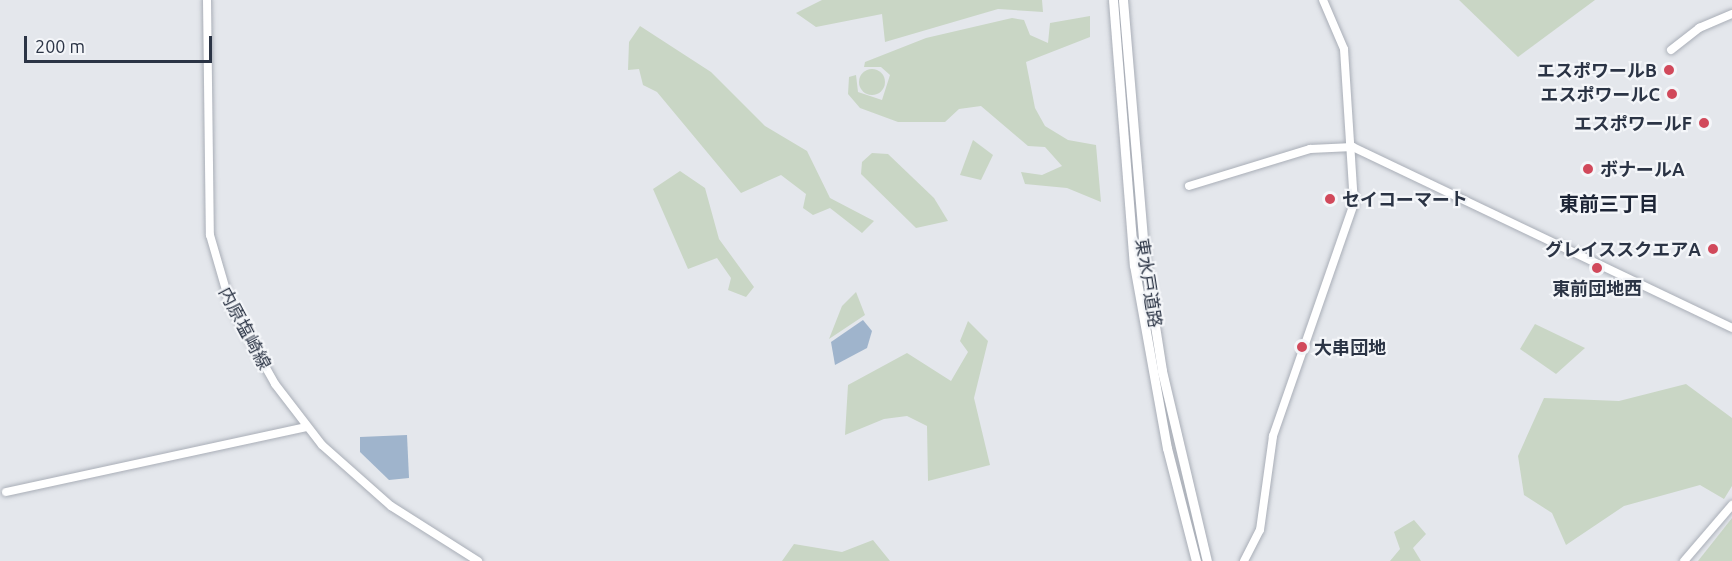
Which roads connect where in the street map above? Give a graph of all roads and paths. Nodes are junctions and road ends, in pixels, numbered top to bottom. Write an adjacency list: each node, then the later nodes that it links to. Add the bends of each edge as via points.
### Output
1 (207, 0): 10 (main road, 内原塩崎線, via 214,262 230,304)
2 (1113, 0): 14 (highway, 東水戸道路, via 1134,265 1167,448)
3 (1123, 0): 15 (highway, 東水戸道路, via 1145,262 1165,381)
4 (1323, 0): 7 (street, via 1344,49)
5 (1732, 14): 6 (street, via 1699,28)
6 (1671, 50)
7 (1353, 147): 8 (street, via 1310,149); 9 (street); 16 (street, via 1352,214 1273,436 1260,530)
8 (1189, 186)
9 (1732, 328)
10 (306, 427): 11 (street); 13 (main road, 内原塩崎線, via 370,489)
11 (6, 492)
12 (1732, 505): 17 (street)
13 (478, 561)
14 (1196, 561)
15 (1207, 561)
16 (1245, 561)
17 (1684, 561)

